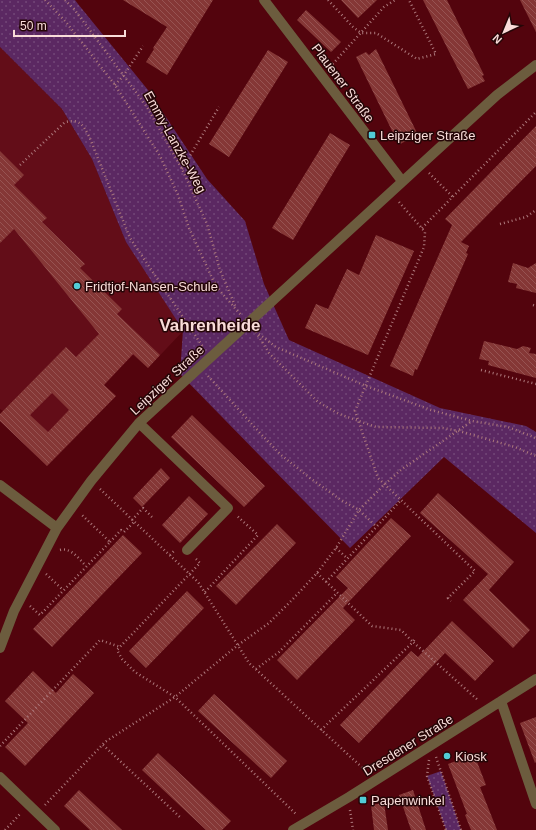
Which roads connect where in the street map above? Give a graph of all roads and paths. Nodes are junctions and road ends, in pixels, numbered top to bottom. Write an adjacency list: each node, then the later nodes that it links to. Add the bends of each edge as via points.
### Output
1 (45, 0): 12 (path, via 66,22)
2 (65, 0): 10 (path, Emmy-Lanzke-Weg)
3 (264, 0): 11 (street, Plauener Straße)
4 (328, 0): 7 (path)
5 (395, 0): 7 (path, via 384,7)
6 (409, 0): 7 (path, via 436,54 417,59 376,33)
7 (361, 33): 11 (path)
8 (143, 46): 10 (path)
9 (536, 65): 15 (street, Leipziger Straße, via 505,88)
10 (124, 75): 12 (path); 17 (path, Emmy-Lanzke-Weg, via 147,108)
11 (322, 76): 18 (street, Plauener Straße)
12 (115, 85): 17 (path, Emmy-Lanzke-Weg, via 160,156 213,280 237,310 220,270 207,224)
13 (219, 107): 17 (path)
14 (536, 112): 20 (path)
15 (421, 164): 18 (street, Leipziger Straße); 20 (path)
16 (20, 165): 24 (path, via 65,122 74,120 83,124 130,238)
17 (182, 169)
18 (402, 182): 19 (street, Leipziger Straße)
19 (390, 192): 23 (path); 24 (street, Leipziger Straße)
20 (453, 197): 23 (path)
21 (536, 210): 22 (path, via 526,217)
22 (500, 224)
23 (422, 228): 28 (path, via 425,232 424,247)
24 (210, 358): 25 (street, Leipziger Straße)
25 (200, 367): 31 (street, Leipziger Straße); 41 (path, via 281,455 341,500)
26 (481, 370): 27 (path)
27 (536, 384)
28 (366, 386): 29 (path, via 355,411); 29 (path, via 276,347 257,333 269,353 318,402); 30 (path, via 431,410)
29 (358, 421): 32 (path, via 376,427 436,427); 36 (path, via 378,478)
30 (472, 421): 32 (path); 33 (path, via 508,427)
31 (139, 423): 35 (street, Leipziger Straße); 40 (street)
32 (459, 431): 34 (path, via 515,447); 36 (path, via 402,468)
33 (536, 438)
34 (536, 456)
35 (91, 481): 39 (street, Leipziger Straße); 43 (path)
36 (385, 484): 38 (path); 41 (path)
37 (0, 485): 45 (street)
38 (401, 500): 44 (path); 60 (path, via 474,571 448,598)
39 (73, 506): 45 (street, Leipziger Straße); 46 (path)
40 (228, 508): 48 (street); 57 (path, via 258,535)
41 (359, 510): 44 (path); 47 (path)
42 (152, 517): 43 (path, via 142,508)
43 (133, 520): 46 (path, via 124,532 121,530); 54 (path)
44 (377, 527): 50 (path)
45 (58, 528): 49 (street, Leipziger Straße)
46 (110, 542): 52 (path)
47 (336, 548): 50 (path); 53 (path)
48 (187, 550): 54 (path, via 200,563)
49 (44, 554): 51 (street, Leipziger Straße); 52 (path, via 70,550)
50 (347, 558): 55 (path)
51 (37, 566): 56 (path); 59 (street, Leipziger Straße)
52 (86, 566): 56 (path)
53 (317, 573): 55 (path); 62 (path, via 268,623)
54 (190, 574): 57 (path); 63 (path)
55 (326, 582): 58 (path)
56 (63, 590): 59 (path, via 40,615)
57 (205, 592): 62 (path)
58 (337, 593): 61 (path, via 372,626 401,630); 65 (path, via 279,652)
59 (21, 597): 64 (street, Leipziger Straße)
60 (451, 601)
61 (414, 641): 69 (path); 70 (path)
62 (238, 645): 65 (path); 67 (path)
63 (120, 647): 67 (path, via 117,650 122,659 135,672); 73 (path, via 100,640)
64 (0, 648)
65 (256, 669): 70 (path)
66 (536, 679): 68 (street, Dresdener Straße)
67 (175, 697): 71 (path); 81 (path)
68 (501, 701): 69 (street, Dresdener Straße); 77 (street)
69 (488, 709): 72 (street, Dresdener Straße)
70 (321, 730): 75 (path)
71 (103, 744): 79 (path); 80 (path)
72 (431, 745): 75 (street, Dresdener Straße); 86 (path, via 427,776); 87 (path)
73 (0, 746)
74 (0, 777): 78 (street)
75 (376, 780): 76 (street, Dresdener Straße)
76 (349, 798): 81 (street, Dresdener Straße); 85 (path)
77 (536, 804)
78 (29, 805): 79 (street); 82 (path)
79 (38, 813): 83 (street)
80 (181, 818)
81 (305, 823): 84 (street, Dresdener Straße)
82 (5, 830)
83 (55, 830)
84 (293, 830)
85 (353, 830)
86 (446, 830)
87 (461, 830)

